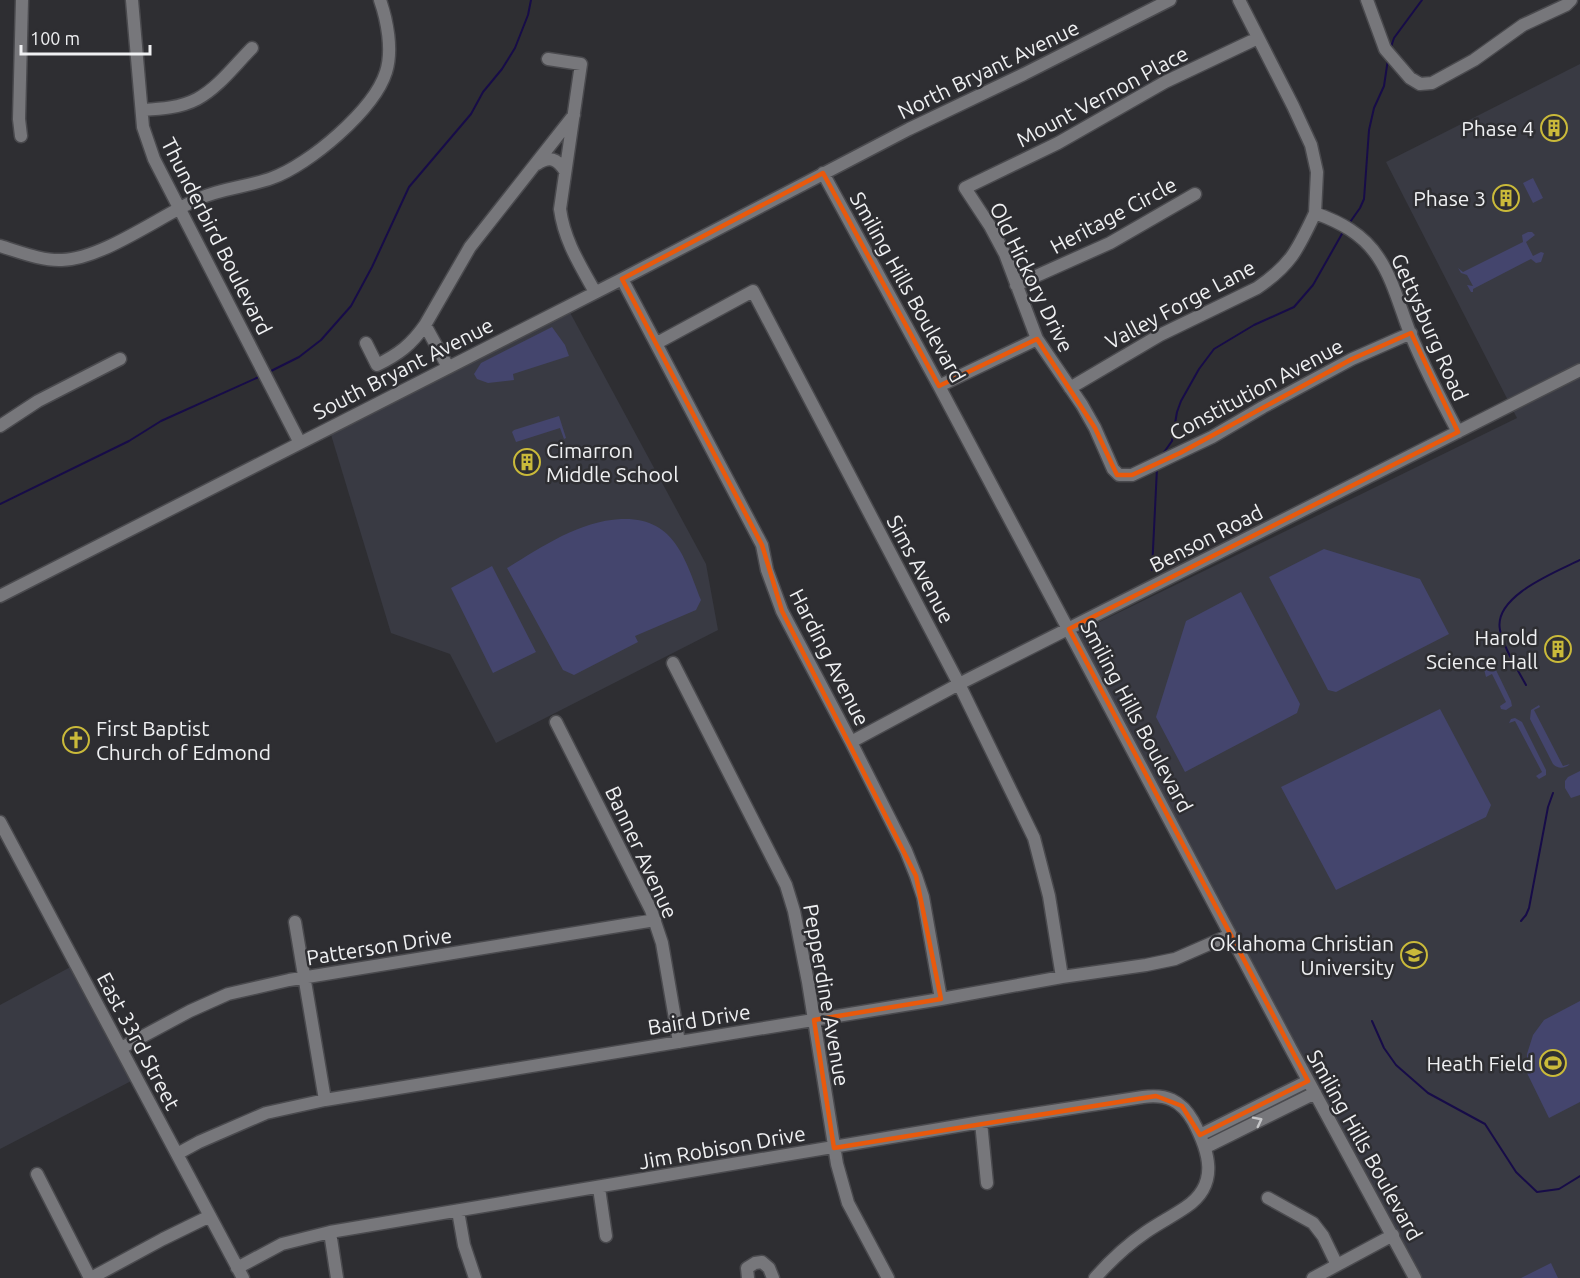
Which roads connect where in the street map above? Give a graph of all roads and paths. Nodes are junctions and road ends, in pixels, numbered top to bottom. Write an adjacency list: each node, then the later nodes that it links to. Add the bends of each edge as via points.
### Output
1 (22, 0): 13 (street)
2 (132, 0): 11 (street, Thunderbird Boulevard)
3 (380, 0): 19 (street, via 387,29 386,71 360,115 291,170 217,191)
4 (1170, 0): 16 (street, North Bryant Avenue)
5 (1239, 0): 8 (street)
6 (1367, 0): 7 (street, via 1385,49 1420,84 1432,82 1474,60 1523,24)
7 (1571, 0)
8 (1258, 38): 17 (street, Mount Vernon Place, via 1165,82 1058,143); 20 (street, via 1311,145 1317,172)
9 (252, 48): 11 (street, via 198,99)
10 (548, 59): 12 (street, via 581,64)
11 (142, 110): 19 (street, Thunderbird Boulevard, via 143,127 154,159)
12 (574, 115): 14 (street); 15 (street)
13 (21, 136)
14 (534, 165): 15 (street, via 553,159); 25 (street, via 470,248)
15 (564, 171): 24 (street, via 562,225)
16 (823, 173): 22 (street, South Bryant Avenue); 33 (street, Smiling Hills Boulevard)
17 (964, 188): 23 (street, Old Hickory Drive, via 990,226)
18 (1195, 194): 23 (street, Heritage Circle, via 1110,243)
19 (179, 209): 21 (street, via 79,259 60,261); 37 (street, Thunderbird Boulevard)
20 (1315, 213): 26 (street, Gettysburg Road, via 1341,223 1378,256); 34 (street, Valley Forge Lane, via 1298,250 1269,280 1160,335)
21 (0, 246)
22 (622, 279): 24 (street, South Bryant Avenue); 29 (street, Harding Avenue)
23 (1016, 285): 27 (street, Old Hickory Drive)
24 (595, 292): 31 (street, South Bryant Avenue)
25 (425, 325): 28 (street, via 399,354 377,365); 31 (street)
26 (1411, 333): 36 (street, Gettysburg Road); 38 (street, Constitution Avenue, via 1334,368 1180,453 1132,475)
27 (1037, 339): 33 (street); 34 (street, Old Hickory Drive)
28 (366, 343)
29 (657, 343): 42 (street, Sims Avenue, via 753,291); 44 (street, Harding Avenue, via 762,545 782,611)
30 (120, 359): 35 (street, via 38,401)
31 (448, 367): 37 (street, South Bryant Avenue)
32 (1580, 370): 36 (street, Benson Road)
33 (939, 386): 40 (street, Smiling Hills Boulevard)
34 (1070, 388): 38 (street, Old Hickory Drive)
35 (0, 426)
36 (1458, 432): 40 (street, Benson Road)
37 (300, 443): 39 (street, South Bryant Avenue)
38 (1119, 475)
39 (0, 596)
40 (1069, 629): 42 (street, Benson Road); 48 (street, Smiling Hills Boulevard)
41 (673, 663): 52 (street, Pepperdine Avenue, via 786,885 800,935)
42 (959, 684): 44 (street, Benson Road); 49 (street, Sims Avenue, via 1034,838 1049,896)
43 (556, 722): 46 (street, Banner Avenue)
44 (851, 742): 51 (street, Harding Avenue, via 916,876)
45 (0, 822): 54 (street, East 33rd Street)
46 (655, 920): 50 (street, Patterson Drive); 53 (street, Banner Avenue)
47 (295, 922): 50 (street)
48 (1230, 935): 49 (street, Baird Drive, via 1175,959); 55 (street, Smiling Hills Boulevard)
49 (1062, 977): 51 (street, Baird Drive)
50 (305, 978): 54 (street, Patterson Drive, via 228,994); 57 (street)
51 (941, 999): 52 (street, Baird Drive)
52 (814, 1020): 53 (street, Baird Drive); 61 (street, Pepperdine Avenue)
53 (679, 1042): 57 (street, Baird Drive)
54 (121, 1048): 62 (street, East 33rd Street)
55 (1308, 1081): 56 (street, Smiling Hills Boulevard); 59 (street)
56 (1315, 1093): 60 (street, one-way to 56); 70 (street, Smiling Hills Boulevard)
57 (325, 1100): 62 (street, Baird Drive, via 266,1113)
58 (981, 1122): 59 (street, Jim Robison Drive, via 1156,1095 1171,1098 1182,1106); 61 (street, Jim Robison Drive); 64 (street)
59 (1200, 1135): 60 (street, Jim Robison Drive)
60 (1206, 1147): 80 (street, via 1208,1175 1200,1194 1111,1260)
61 (834, 1148): 65 (street, Jim Robison Drive); 79 (street, Pepperdine Avenue, via 848,1203)
62 (177, 1154): 68 (street, East 33rd Street)
63 (37, 1174): 74 (street)
64 (987, 1183)
65 (599, 1188): 67 (street, Jim Robison Drive); 71 (street)
66 (1268, 1198): 72 (street, via 1313,1223)
67 (458, 1211): 69 (street, Jim Robison Drive); 76 (street)
68 (210, 1216): 73 (street, East 33rd Street); 74 (street)
69 (330, 1232): 73 (street, Jim Robison Drive, via 282,1244); 75 (street)
70 (1393, 1235): 72 (street); 82 (street, Smiling Hills Boulevard)
71 (606, 1236)
72 (1337, 1265): 81 (street)
73 (240, 1273)
74 (90, 1278)
75 (337, 1278)
76 (475, 1278)
77 (748, 1278): 78 (street, via 747,1268 758,1262 765,1264)
78 (773, 1278)
79 (888, 1278)
80 (1095, 1278)
81 (1312, 1278)
82 (1414, 1278)

